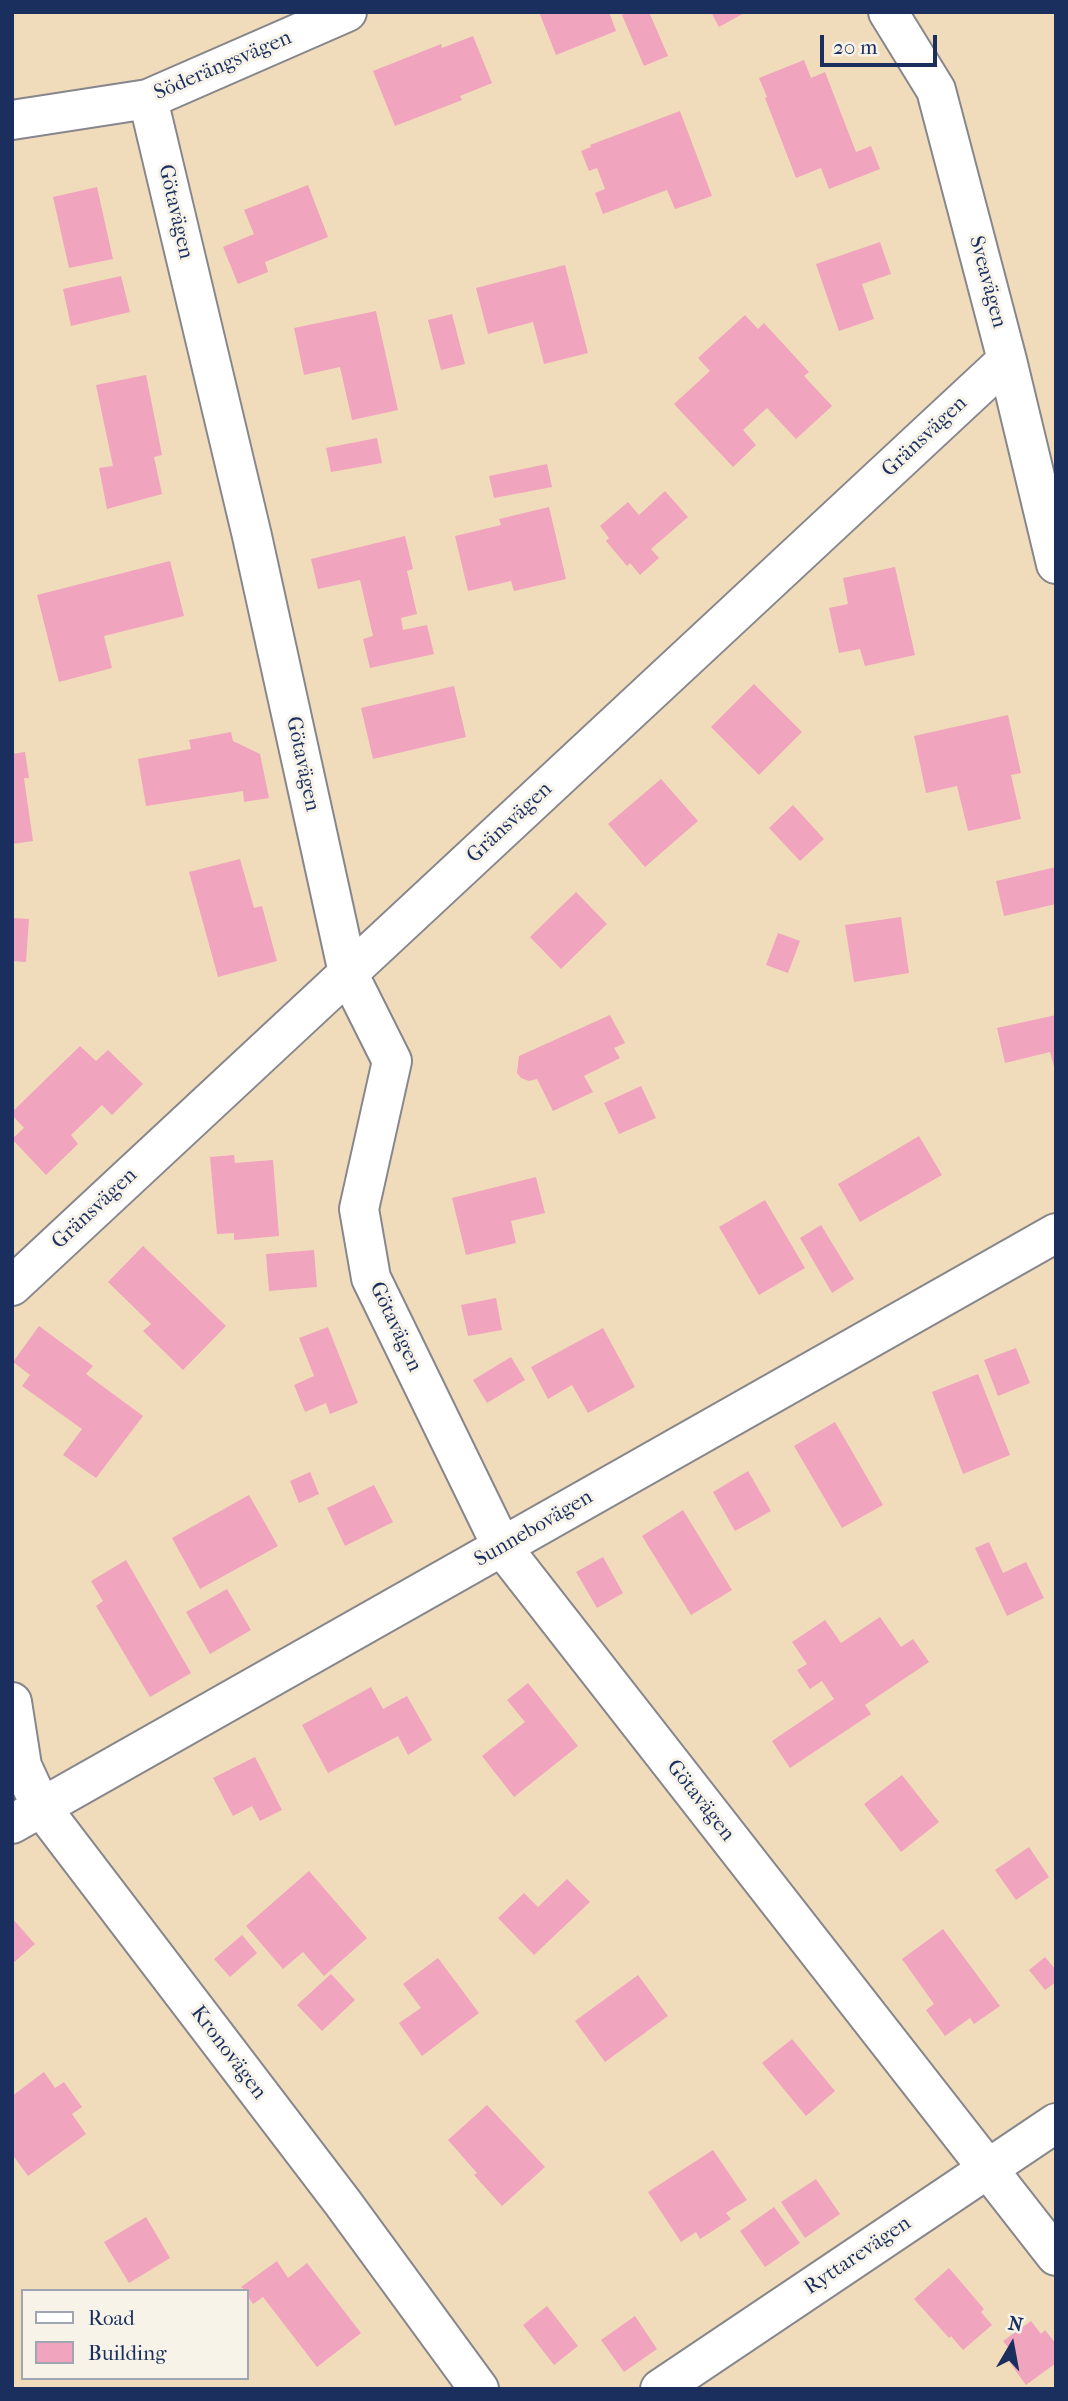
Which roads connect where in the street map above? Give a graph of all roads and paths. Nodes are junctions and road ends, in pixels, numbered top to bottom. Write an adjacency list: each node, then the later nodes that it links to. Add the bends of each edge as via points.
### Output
1 (347, 12): 3 (street, Söderängsvägen)
2 (888, 12): 5 (street, Sveavägen, via 936,90)
3 (148, 99): 4 (street, Söderängsvägen); 7 (street, Götavägen, via 253,536)
4 (12, 120)
5 (1007, 360): 6 (street, Sveavägen); 7 (street, Gränsvägen)
6 (1056, 564)
7 (348, 973): 9 (street, Gränsvägen); 10 (street, Götavägen, via 392,1061 359,1209 371,1278)
8 (1056, 1233): 10 (street, Sunnebovägen)
9 (12, 1286)
10 (502, 1547): 12 (street, Sunnebovägen); 14 (street, Götavägen)
11 (12, 1702): 12 (street, Kronovägen)
12 (27, 1815): 16 (street, Kronovägen, via 335,2192)
13 (1056, 2123): 14 (street, Ryttarevägen)
14 (989, 2168): 15 (street, Götavägen); 17 (street, Ryttarevägen)
15 (1056, 2256)
16 (479, 2389)
17 (660, 2389)

